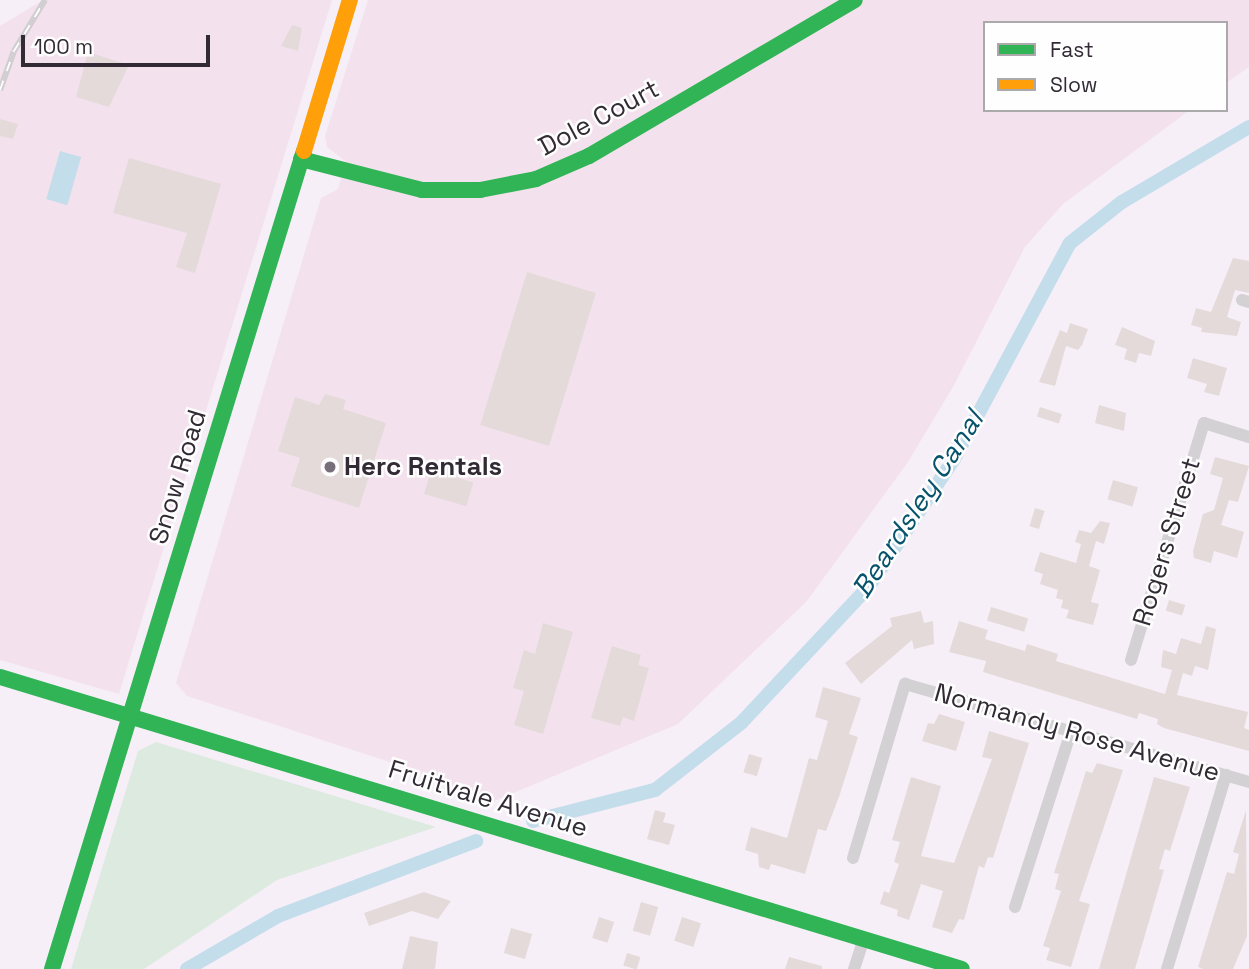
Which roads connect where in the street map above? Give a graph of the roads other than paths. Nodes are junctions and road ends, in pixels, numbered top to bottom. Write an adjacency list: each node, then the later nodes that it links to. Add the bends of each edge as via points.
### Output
1 (350, 0): 3 (main road, Snow Road)
2 (855, 0): 3 (main road, Dole Court, via 589,156 536,179 480,190 422,190)
3 (301, 159): 7 (main road, Snow Road)
4 (1249, 437): 5 (street, Rogers Street, via 1204,423)
5 (1131, 660)
6 (0, 677): 7 (main road, Fruitvale Avenue)
7 (130, 716): 13 (main road, Fruitvale Avenue); 14 (main road, Snow Road)
8 (1071, 731): 9 (street, Normandy Rose Avenue); 11 (street, Normandy Rose Avenue, via 905,684); 12 (street)
9 (1226, 775): 10 (street, Normandy Rose Avenue); 17 (street)
10 (1249, 782)
11 (853, 858)
12 (1015, 907)
13 (864, 939): 15 (street); 16 (main road, Fruitvale Avenue)
14 (52, 969)
15 (855, 969)
16 (962, 969)
17 (1167, 969)

